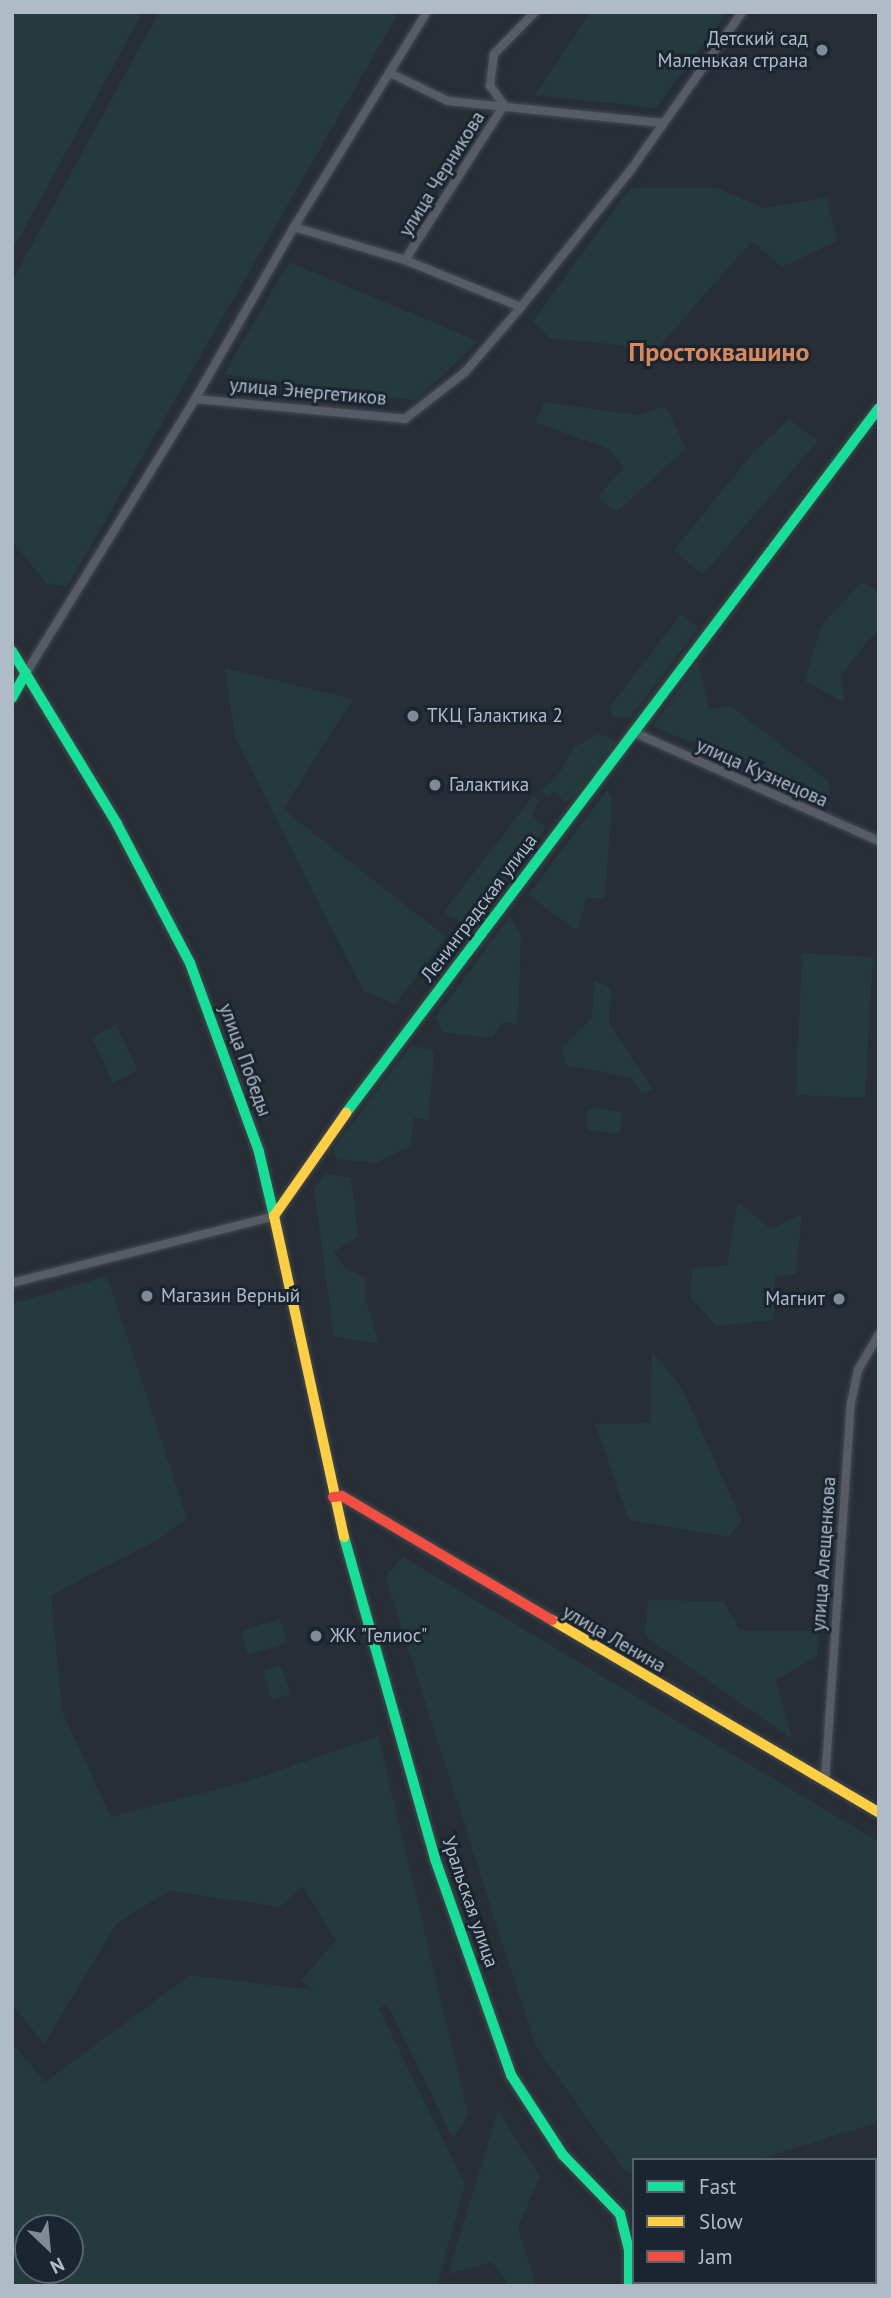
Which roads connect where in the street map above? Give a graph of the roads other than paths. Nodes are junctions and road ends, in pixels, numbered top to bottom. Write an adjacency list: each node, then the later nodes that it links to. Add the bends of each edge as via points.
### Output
1 (427, 12): 4 (street)
2 (535, 12): 5 (street, улица Черникова, via 494,54 489,86)
3 (742, 12): 6 (street, улица Энергетиков)
4 (390, 73): 5 (street, улица Черникова, via 448,101); 7 (street)
5 (504, 105): 6 (street, улица Черникова); 8 (street, улица Черникова)
6 (662, 123): 9 (street, улица Энергетиков, via 630,171)
7 (294, 227): 8 (street); 10 (street)
8 (405, 260): 9 (street)
9 (521, 307): 10 (street, улица Энергетиков, via 465,372 405,419)
10 (195, 399): 13 (street)
11 (879, 408): 15 (main road, Ленинградская улица)
12 (12, 651): 13 (main road, улица Победы)
13 (26, 673): 14 (main road); 17 (main road, улица Победы, via 117,824 190,963 259,1152)
14 (12, 698)
15 (634, 733): 16 (street, улица Кузнецова); 17 (main road, Ленинградская улица)
16 (879, 841)
17 (274, 1216): 18 (street); 20 (main road, улица Победы)
18 (12, 1283)
19 (879, 1334): 21 (street, улица Алещенкова, via 858,1370 850,1403)
20 (333, 1497): 21 (main road, улица Ленина, via 342,1496); 23 (main road, Уральская улица, via 435,1860 511,2076 563,2155 620,2214 629,2250)
21 (825, 1782): 22 (main road, улица Ленина)
22 (879, 1813)
23 (629, 2286)

